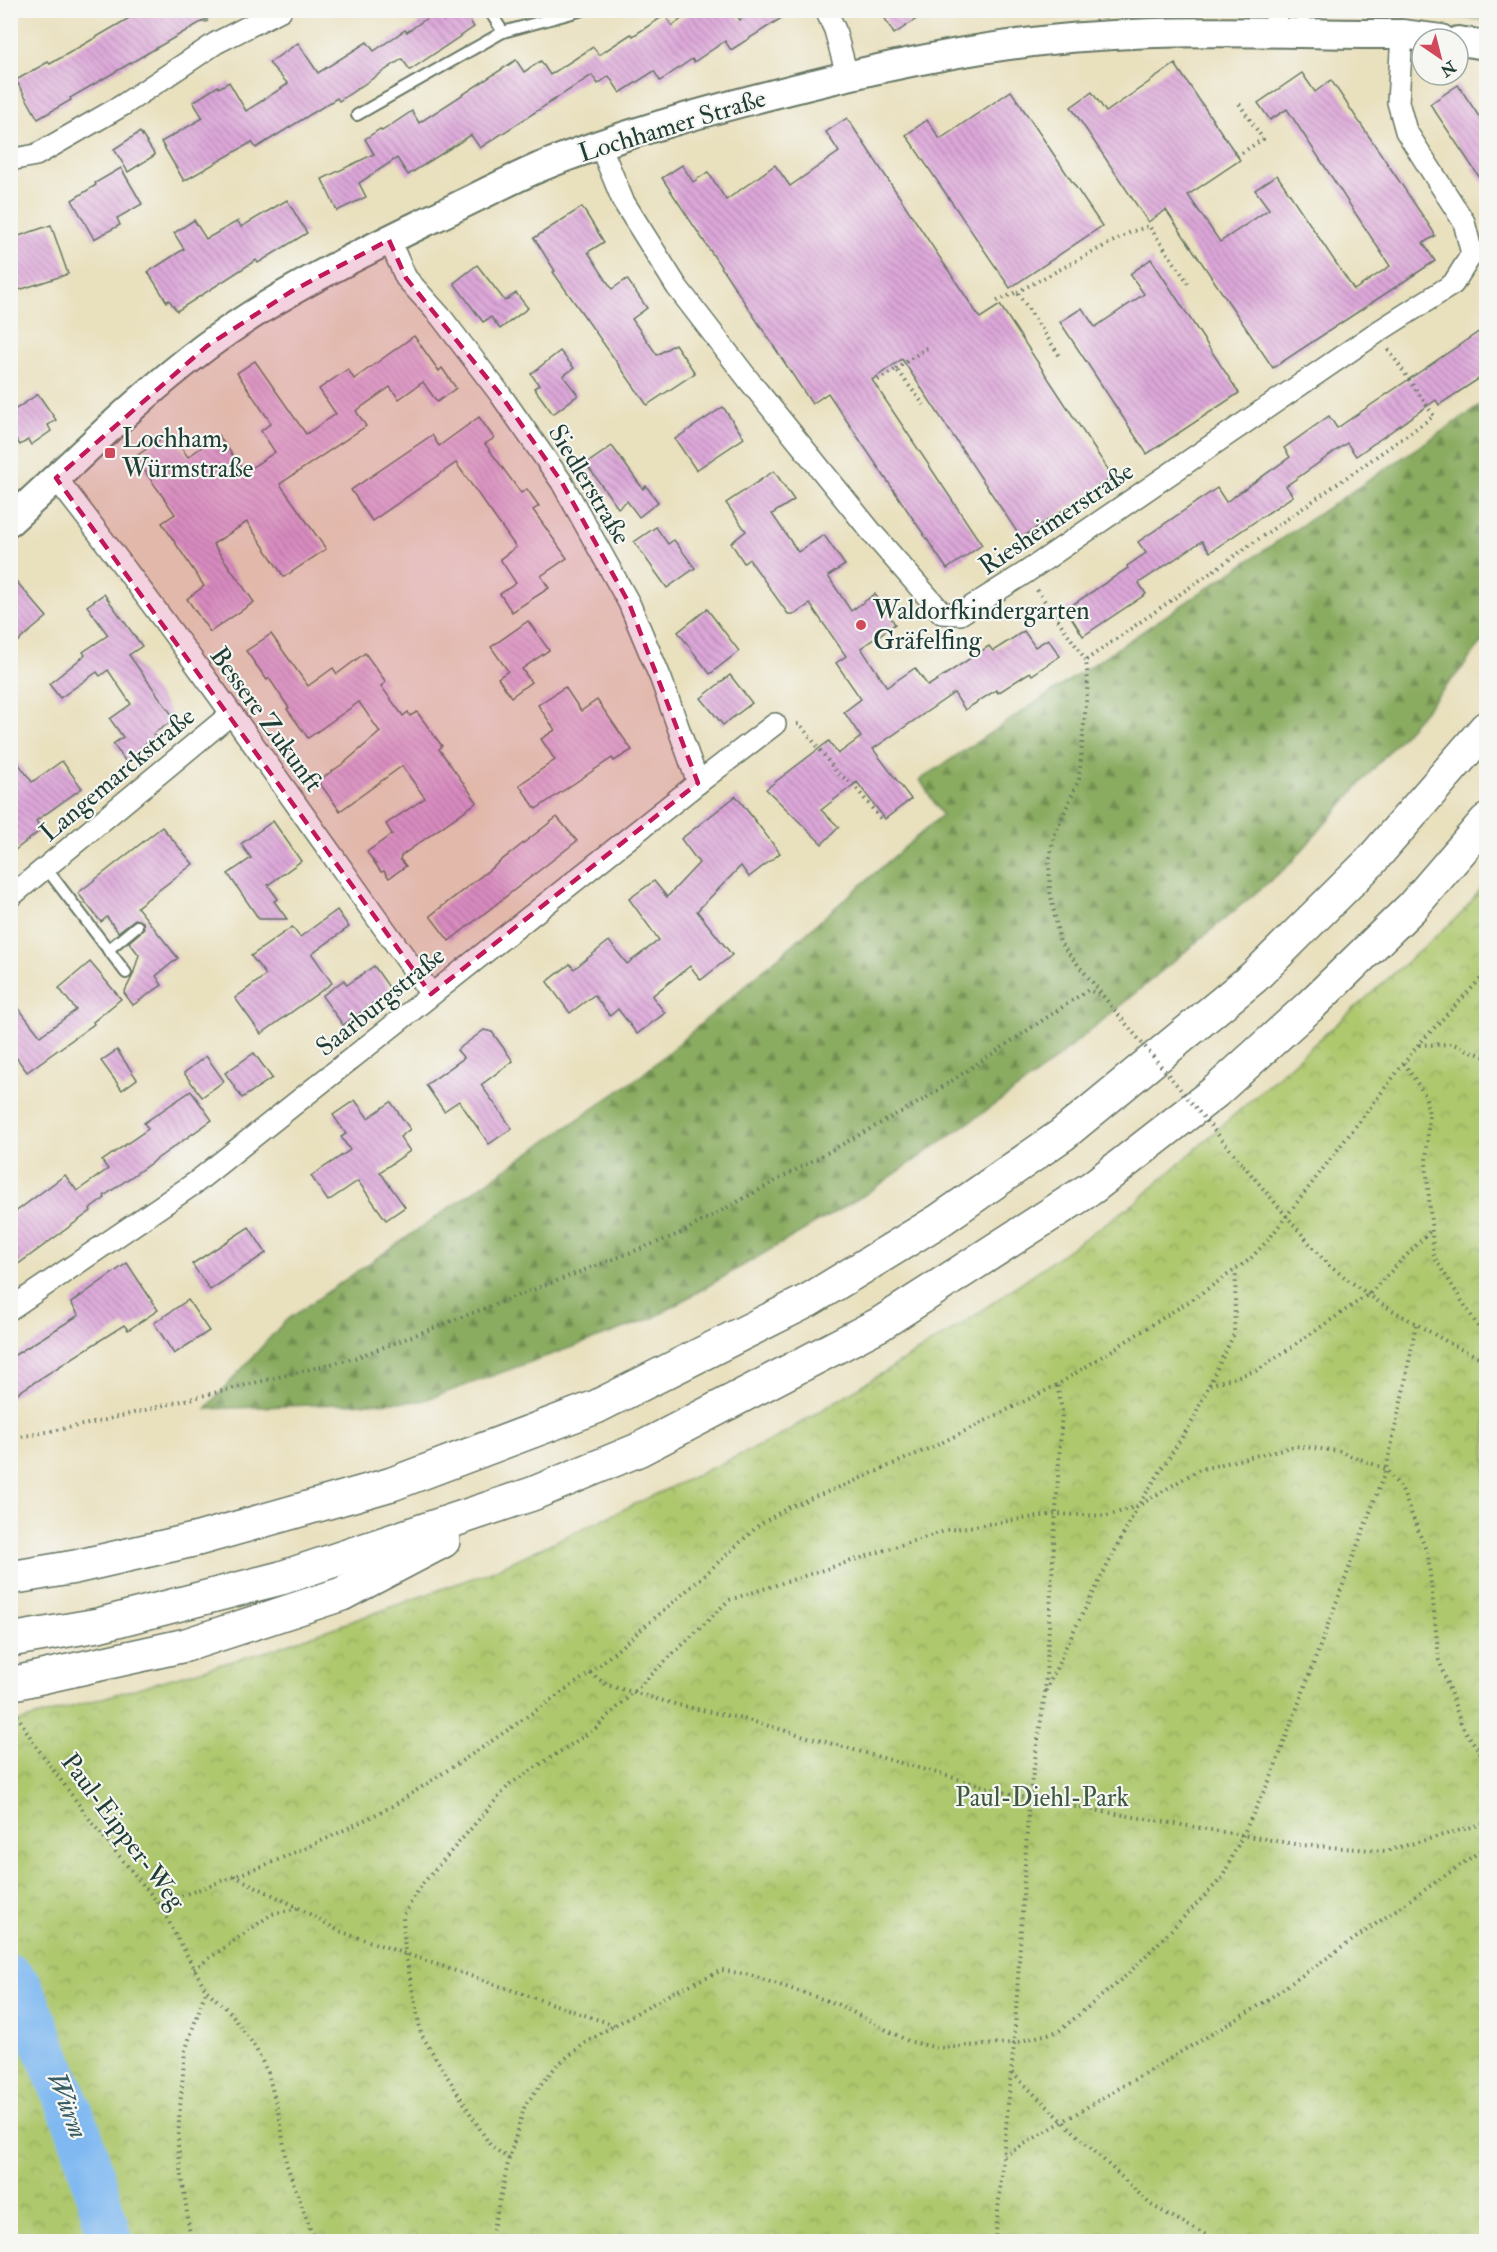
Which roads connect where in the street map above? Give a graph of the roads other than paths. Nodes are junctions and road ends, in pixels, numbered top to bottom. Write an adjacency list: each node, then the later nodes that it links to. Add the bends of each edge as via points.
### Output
1 (281, 10): 14 (street, via 216,43 123,105 36,154)
2 (489, 10): 6 (lane)
3 (583, 10): 6 (lane)
4 (826, 10): 11 (street)
5 (1276, 22): 7 (street, Lochhamer Straße); 11 (street, Lochhamer Straße, via 1033,42)
6 (503, 32): 12 (lane)
7 (1402, 34): 8 (street, Lochhamer Straße); 13 (street, Riesheimerstraße, via 1398,102 1406,131 1464,222 1472,254 1453,284 960,614 942,613 873,534 677,287 623,201)
8 (1410, 35)
9 (1470, 43): 10 (street)
10 (1486, 45)
11 (847, 75): 13 (street, Lochhamer Straße, via 707,111)
12 (357, 115)
13 (600, 145): 15 (street, Lochhamer Straße, via 538,168)
14 (10, 160)
15 (389, 240): 16 (street, Lochhamer Straße, via 292,291 207,346 96,439); 21 (street, Siedlerstraße, via 406,278 500,394 561,481 629,603)
16 (56, 478): 17 (street, Lochhamer Straße); 18 (street, Bessere Zukunft)
17 (10, 521)
18 (231, 714): 23 (street, Langemarckstraße); 28 (street, Bessere Zukunft)
19 (776, 724): 21 (street, Saarburgstraße)
20 (1486, 728): 31 (highway, via 1370,862 1254,977 1062,1135 940,1220 809,1300 596,1407 392,1484 198,1539)
21 (698, 783): 28 (street, Saarburgstraße)
22 (1486, 820): 30 (highway, via 1412,907 1310,1006 1215,1092 1094,1187 880,1324 638,1450)
23 (45, 868): 24 (street, Langemarckstraße); 26 (lane)
24 (10, 897)
25 (137, 927): 26 (lane)
26 (108, 950): 27 (lane)
27 (126, 973)
28 (431, 994): 29 (street, Saarburgstraße, via 195,1183)
29 (10, 1309)
30 (532, 1494): 32 (highway, via 281,1578 98,1625); 33 (highway, via 342,1594 186,1645)
31 (10, 1578)
32 (10, 1640)
33 (20, 1684)

